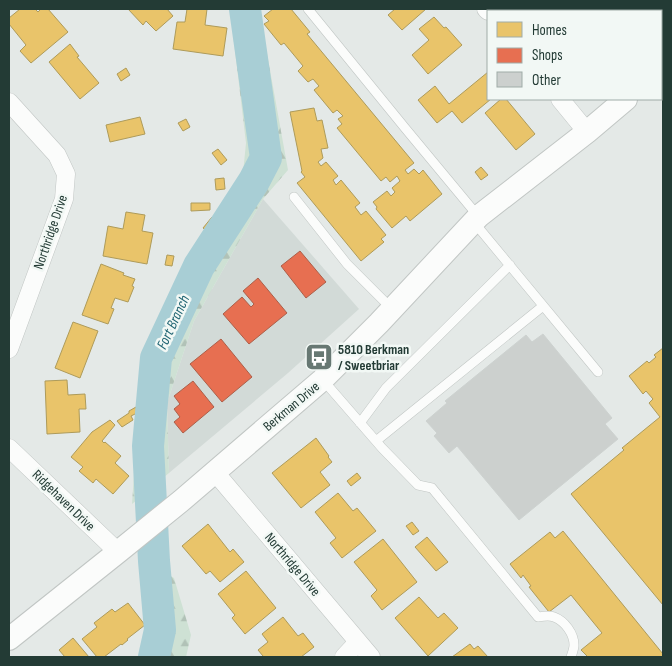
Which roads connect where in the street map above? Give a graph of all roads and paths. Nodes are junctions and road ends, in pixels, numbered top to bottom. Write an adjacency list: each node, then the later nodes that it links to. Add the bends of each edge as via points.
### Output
1 (308, 9): 7 (lane)
2 (561, 100): 5 (street)
3 (625, 100): 5 (street, Berkman Drive)
4 (9, 102): 11 (street, Northridge Drive, via 57,154 66,174 64,199)
5 (587, 132): 7 (street, Berkman Drive)
6 (294, 196): 10 (lane, via 347,264)
7 (476, 218): 8 (lane); 10 (street, Berkman Drive)
8 (510, 265): 9 (lane); 14 (lane, via 386,388)
9 (543, 306): 12 (lane); 15 (lane)
10 (392, 309): 13 (street, Berkman Drive)
11 (9, 349)
12 (598, 372)
13 (322, 380): 14 (lane); 17 (street, Berkman Drive)
14 (360, 423): 15 (lane)
15 (376, 441): 23 (lane, via 418,486 432,488 538,617 556,618 564,625 571,633 574,646)
16 (9, 448): 18 (street, Ridgehaven Drive)
17 (214, 471): 18 (street, Berkman Drive); 20 (street, Northridge Drive)
18 (118, 552): 19 (street, Berkman Drive)
19 (9, 638)
20 (358, 642): 21 (street); 22 (street, Northridge Drive)
21 (344, 657)
22 (371, 657)
23 (571, 657)

